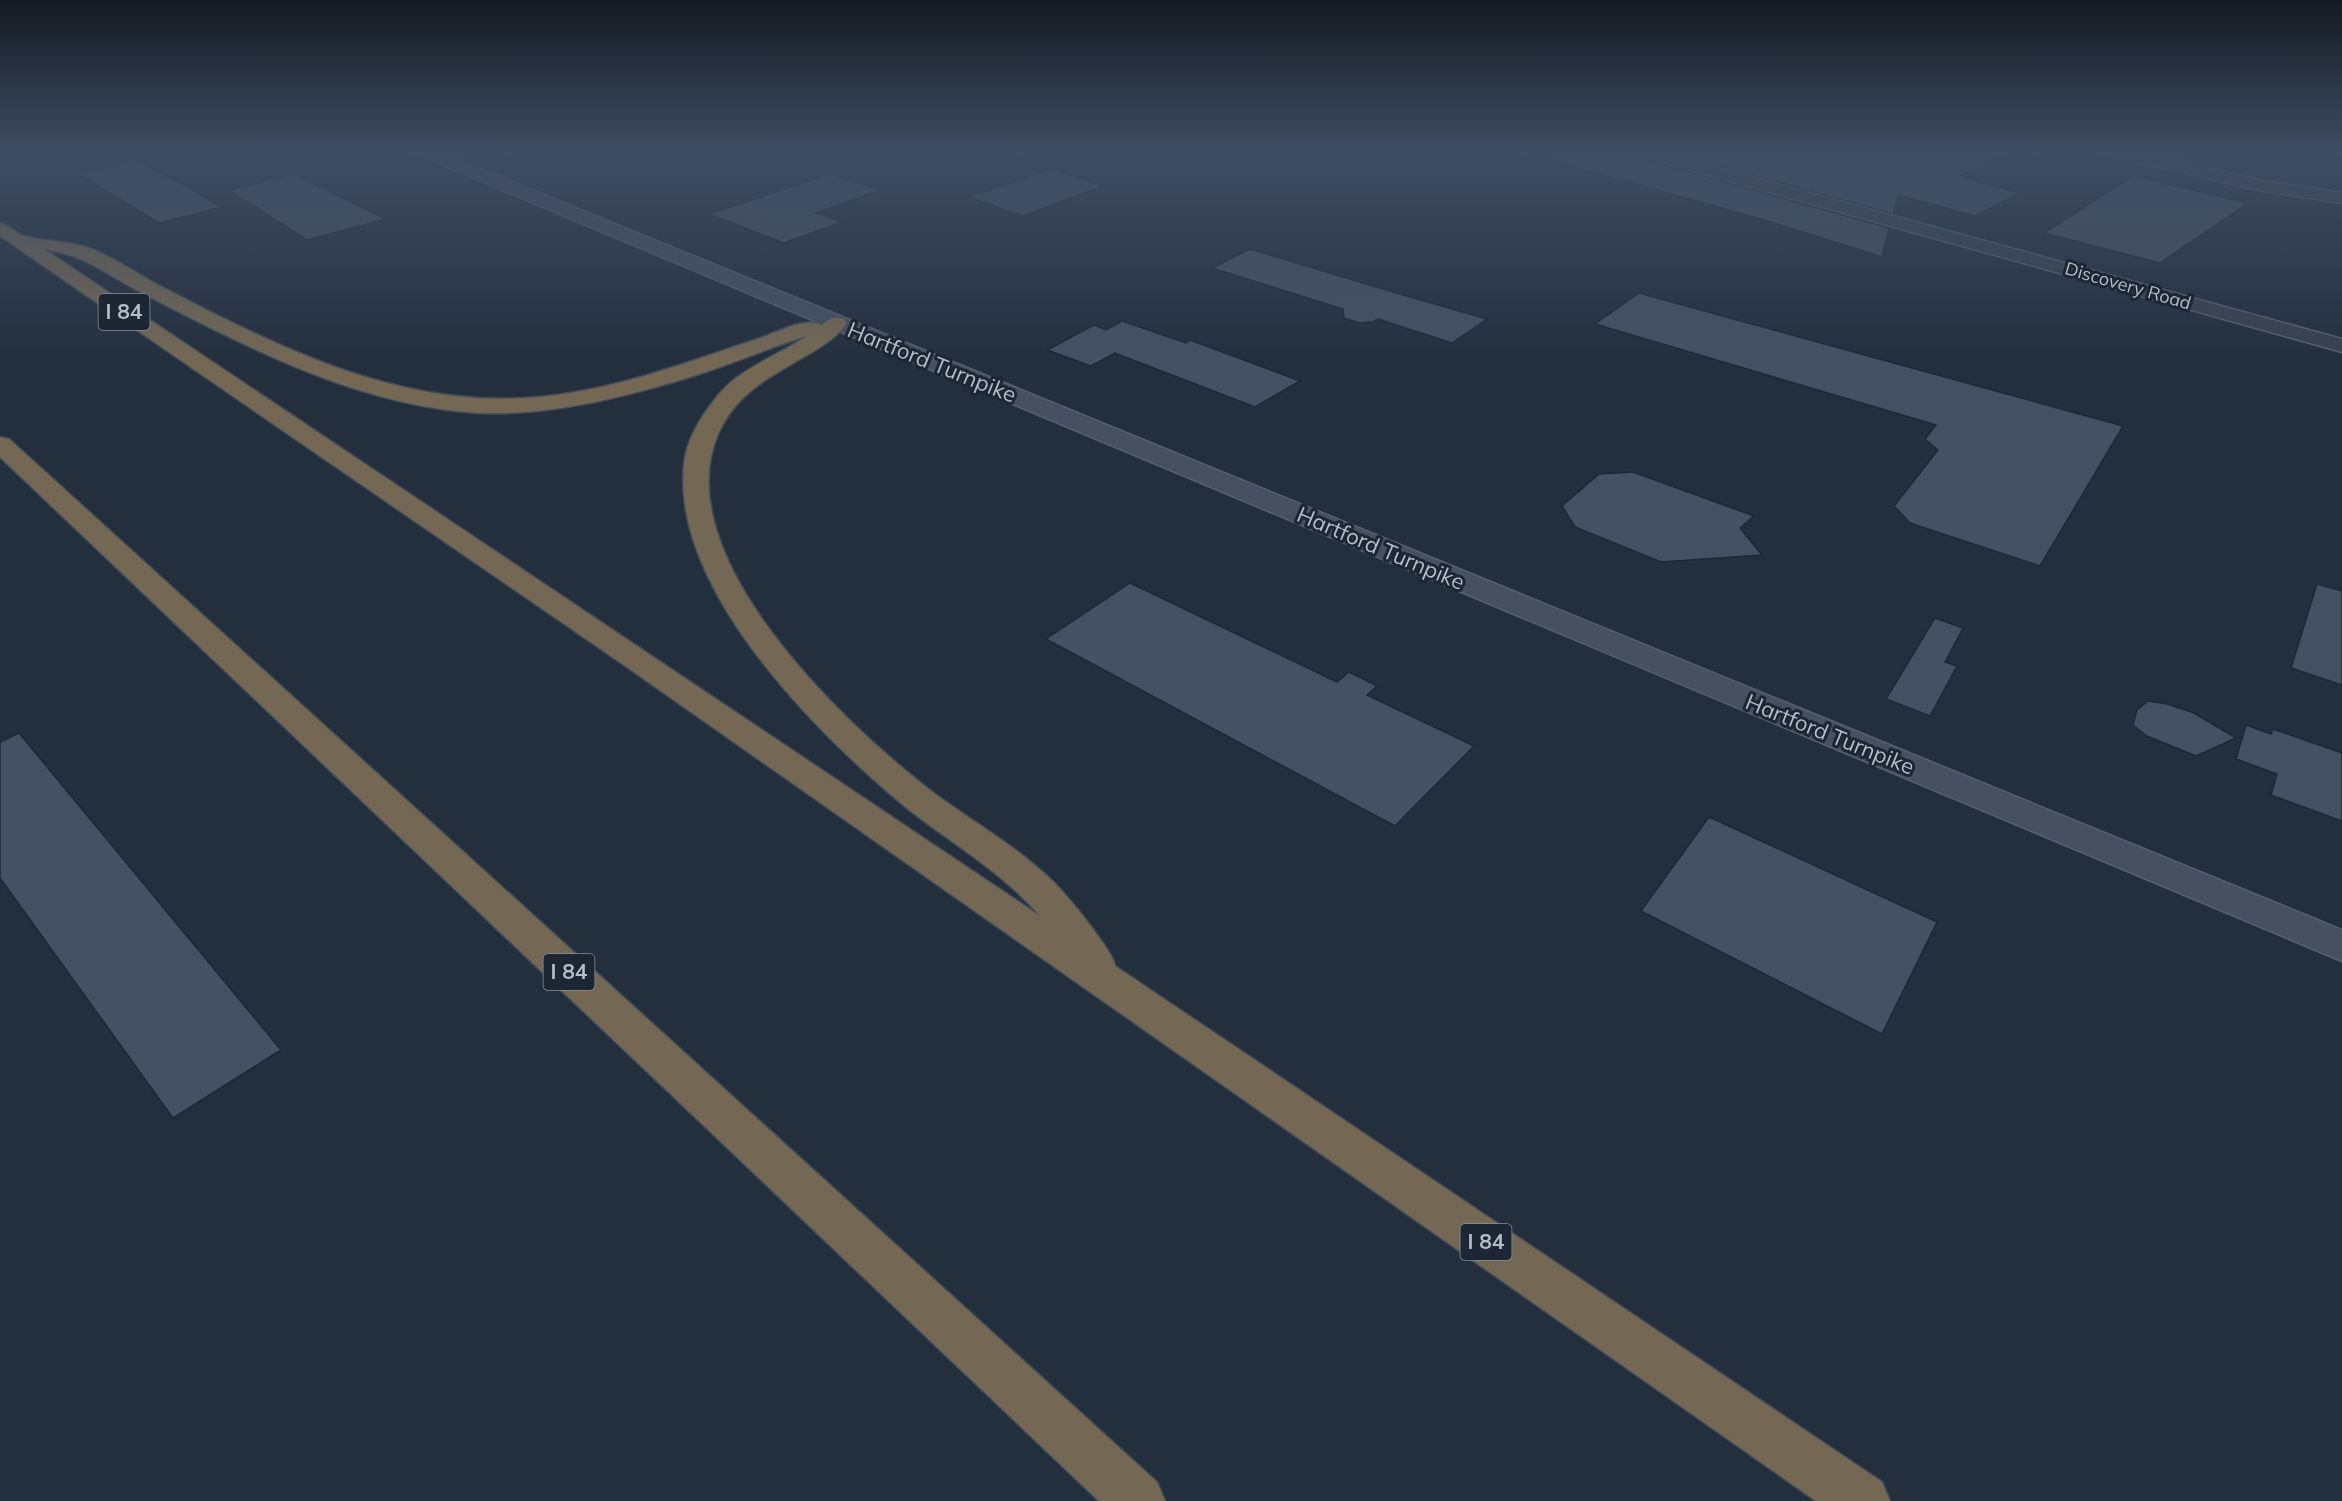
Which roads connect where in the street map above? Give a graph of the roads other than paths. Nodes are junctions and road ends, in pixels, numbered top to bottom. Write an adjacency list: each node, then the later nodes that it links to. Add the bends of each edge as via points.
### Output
1 (589, 220): 4 (main road, Hartford Turnpike)
2 (1888, 220): 5 (street, Discovery Road)
3 (8, 233): 4 (highway, via 83,252 172,301 336,377 394,395 473,406 534,406 598,396 683,372 784,336); 8 (highway, I 84, via 635,657)
4 (837, 323): 7 (main road, Hartford Turnpike); 8 (highway, via 816,342 754,376 718,412 702,442 696,466 698,509 710,552 740,608 808,696 848,738 908,790 1024,877 1047,900)
5 (2342, 346)
6 (0, 444): 9 (highway, I 84)
7 (2342, 946)
8 (1109, 984): 10 (highway, I 84)
9 (1138, 1501)
10 (1863, 1501)

